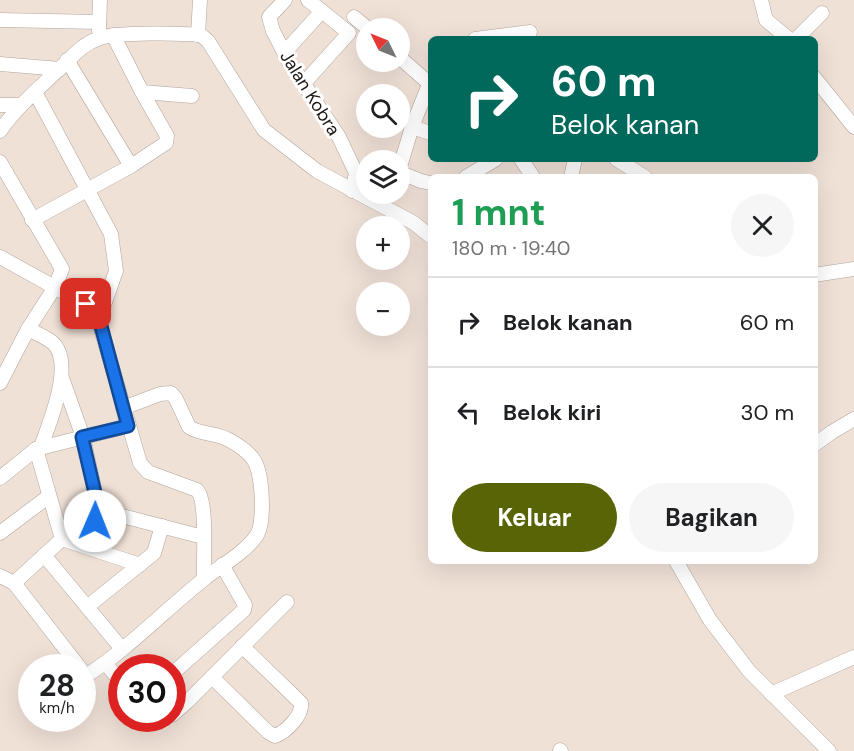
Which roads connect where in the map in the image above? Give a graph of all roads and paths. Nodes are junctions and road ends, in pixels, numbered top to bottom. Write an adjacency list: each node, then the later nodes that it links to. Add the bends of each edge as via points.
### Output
1 (100, 0): 9 (street)
2 (200, 0): 11 (street)
3 (285, 0): 16 (street, Jalan Kobra, via 269,17)
4 (308, 0): 6 (street)
5 (761, 0): 13 (street, via 766,20)
6 (322, 11): 16 (street); 22 (street, via 349,33)
7 (822, 13): 14 (street)
8 (0, 20): 9 (street)
9 (99, 22): 15 (street)
10 (530, 32): 12 (street)
11 (201, 36): 15 (street); 41 (street, via 264,130 317,171)
12 (499, 36)
13 (785, 36)
14 (799, 36)
15 (106, 37): 18 (street, via 76,52); 25 (street)
16 (284, 54): 22 (street, Jalan Kobra)
17 (0, 64): 18 (street)
18 (64, 64): 24 (street); 36 (street)
19 (410, 66): 20 (street)
20 (428, 81)
21 (818, 82): 30 (street)
22 (303, 83): 41 (street, Jalan Kobra, via 356,172)
23 (428, 88): 29 (street)
24 (35, 92): 28 (street); 40 (street)
25 (142, 92): 26 (street); 36 (street, via 167,140)
26 (192, 96)
27 (0, 105): 28 (street)
28 (21, 105): 31 (street)
29 (412, 127): 32 (street); 39 (street, via 399,170)
30 (854, 127)
31 (0, 131)
32 (428, 132)
33 (0, 162): 42 (street)
34 (491, 162): 37 (street)
35 (624, 162): 38 (street)
36 (130, 166): 40 (street)
37 (471, 174)
38 (641, 174)
39 (428, 183)
40 (88, 189): 42 (street); 48 (street, via 111,234 116,263)
41 (352, 190): 43 (street)
42 (32, 220): 47 (street, via 60,264 61,274)
43 (428, 234)
44 (0, 257): 47 (street)
45 (854, 269): 46 (street)
46 (818, 274)
47 (55, 287): 48 (street, via 89,306); 49 (street)
48 (99, 319): 52 (street)
49 (28, 329): 50 (street, via 56,347); 51 (street)
50 (62, 378): 55 (street); 57 (street)
51 (0, 383)
52 (123, 408): 54 (street); 68 (street, via 171,393 189,427 226,438 253,458 261,489 259,532)
53 (854, 419): 56 (street)
54 (128, 426): 55 (street); 63 (street, via 138,459 148,472 201,494)
55 (82, 437): 57 (street); 60 (street)
56 (818, 443)
57 (39, 448): 58 (street); 59 (street)
58 (0, 478)
59 (49, 496): 62 (street); 64 (street)
60 (99, 510): 61 (street); 64 (street, via 90,527)
61 (162, 526): 63 (street); 67 (street, via 154,553)
62 (0, 533)
63 (203, 537): 70 (street)
64 (62, 540): 65 (street); 67 (street)
65 (44, 555): 71 (street); 73 (street)
66 (678, 564): 83 (street, via 710,620)
67 (140, 565): 73 (street)
68 (222, 565): 70 (street); 78 (street, via 245,605)
69 (0, 576): 71 (street)
70 (204, 579): 75 (street)
71 (14, 583): 76 (street)
72 (287, 602): 74 (street)
73 (87, 607): 75 (street)
74 (242, 646): 82 (street); 82 (street, via 301,703 300,714 281,734 268,732)
75 (122, 649): 79 (street)
76 (69, 654)
77 (854, 657): 83 (street)
78 (186, 661)
79 (105, 663): 80 (street); 81 (street)
80 (108, 667)
81 (96, 669)
82 (212, 677): 84 (street)
83 (771, 694): 85 (street)
84 (186, 701)
85 (830, 751)

